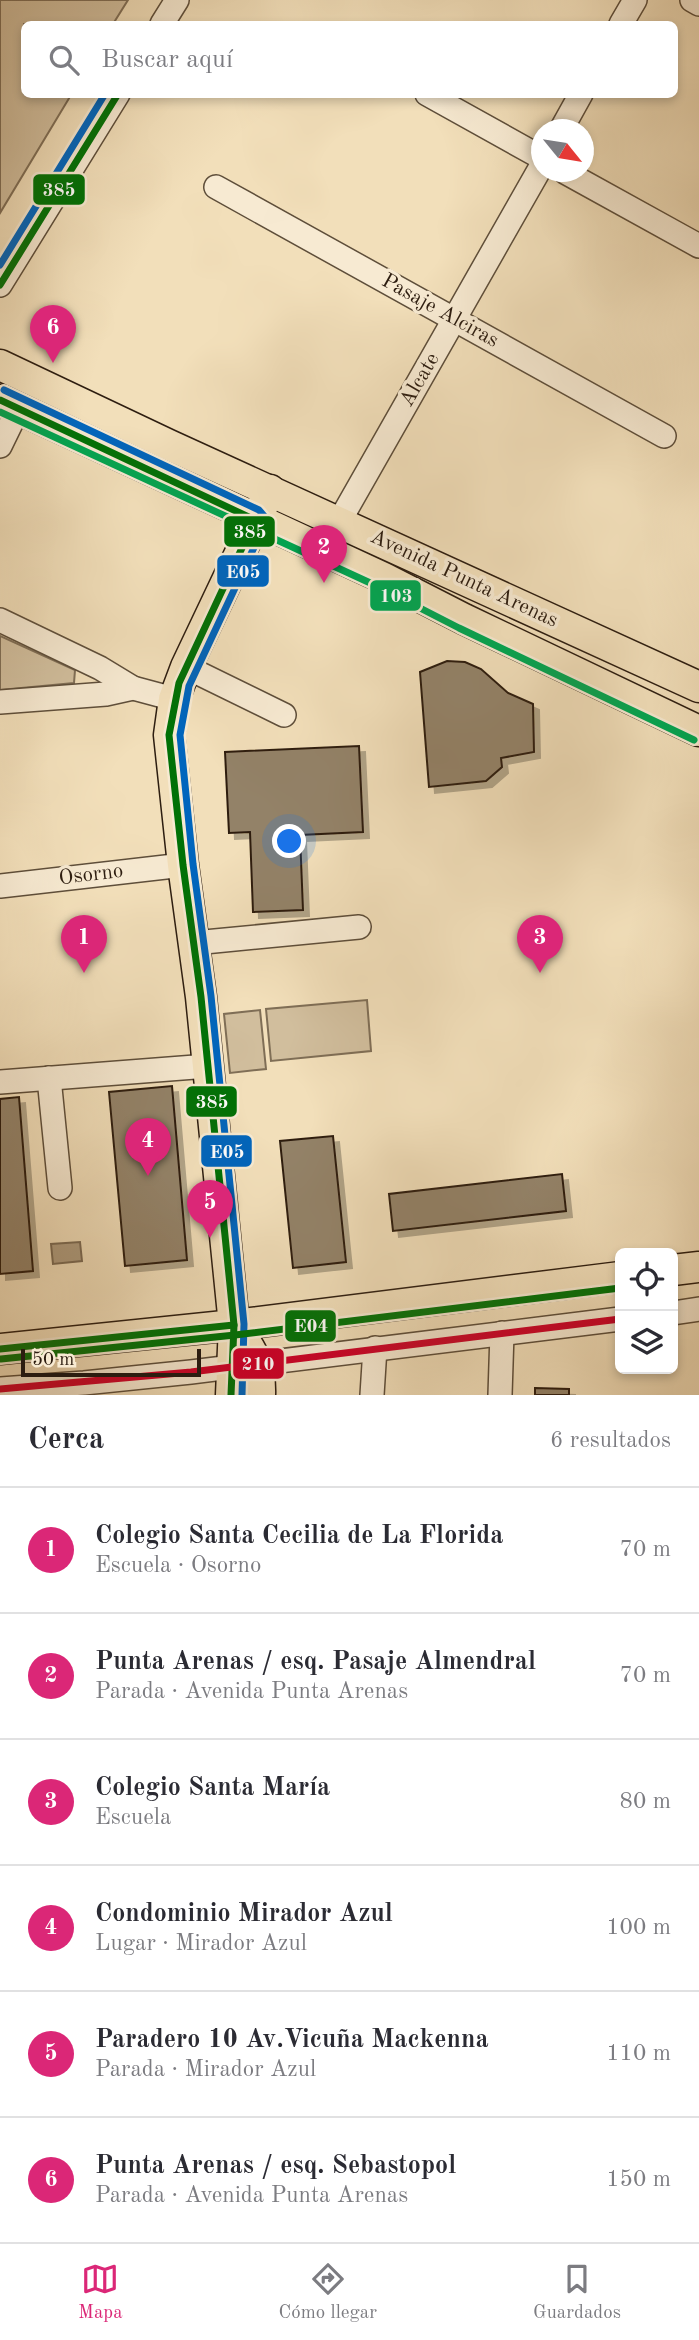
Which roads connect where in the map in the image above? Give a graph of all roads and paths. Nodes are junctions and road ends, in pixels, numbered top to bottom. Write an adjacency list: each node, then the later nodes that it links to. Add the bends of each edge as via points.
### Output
1 (177, 0): 5 (street)
2 (635, 0): 6 (street)
3 (692, 0): 4 (street)
4 (699, 4)
5 (164, 21)
6 (623, 21)
7 (116, 98): 16 (street)
8 (434, 98): 11 (street)
9 (579, 98): 10 (street)
10 (567, 119)
11 (531, 152)
12 (531, 182): 17 (street, Alcate)
13 (583, 182): 15 (street)
14 (215, 187): 17 (street, Pasaje Alciras)
15 (699, 246)
16 (0, 285)
17 (454, 319): 20 (street, Pasaje Alciras); 24 (street, Alcate)
18 (0, 365): 22 (main road, Avenida Punta Arenas)
19 (9, 405): 21 (street); 23 (main road, Avenida Punta Arenas)
20 (664, 436)
21 (0, 446)
22 (270, 490): 23 (main road); 24 (main road, Avenida Punta Arenas)
23 (255, 520): 26 (main road); 32 (main road, Avenida Punta Arenas)
24 (339, 522): 27 (main road, Avenida Punta Arenas)
25 (0, 620): 28 (street)
26 (186, 667): 29 (main road); 31 (street)
27 (699, 687)
28 (133, 688): 29 (street); 30 (street)
29 (174, 699): 33 (main road, via 169,735)
30 (0, 702)
31 (284, 715)
32 (699, 731)
33 (183, 865): 34 (street, Osorno); 36 (main road)
34 (0, 886)
35 (359, 926): 36 (street)
36 (194, 943): 37 (main road)
37 (208, 1066): 38 (street); 47 (main road)
38 (49, 1078): 39 (street); 40 (street)
39 (0, 1082)
40 (60, 1188)
41 (699, 1266): 42 (main road)
42 (678, 1269)
43 (615, 1278): 47 (main road)
44 (699, 1310): 45 (street)
45 (678, 1312)
46 (615, 1320): 48 (street)
47 (234, 1325): 50 (main road); 51 (main road, via 249,1345)
48 (502, 1333): 49 (street); 56 (street)
49 (375, 1348): 51 (street); 55 (street)
50 (0, 1349)
51 (241, 1374): 53 (street); 54 (main road)
52 (0, 1389): 53 (street)
53 (21, 1391)
54 (260, 1395)
55 (372, 1395)
56 (500, 1395)

